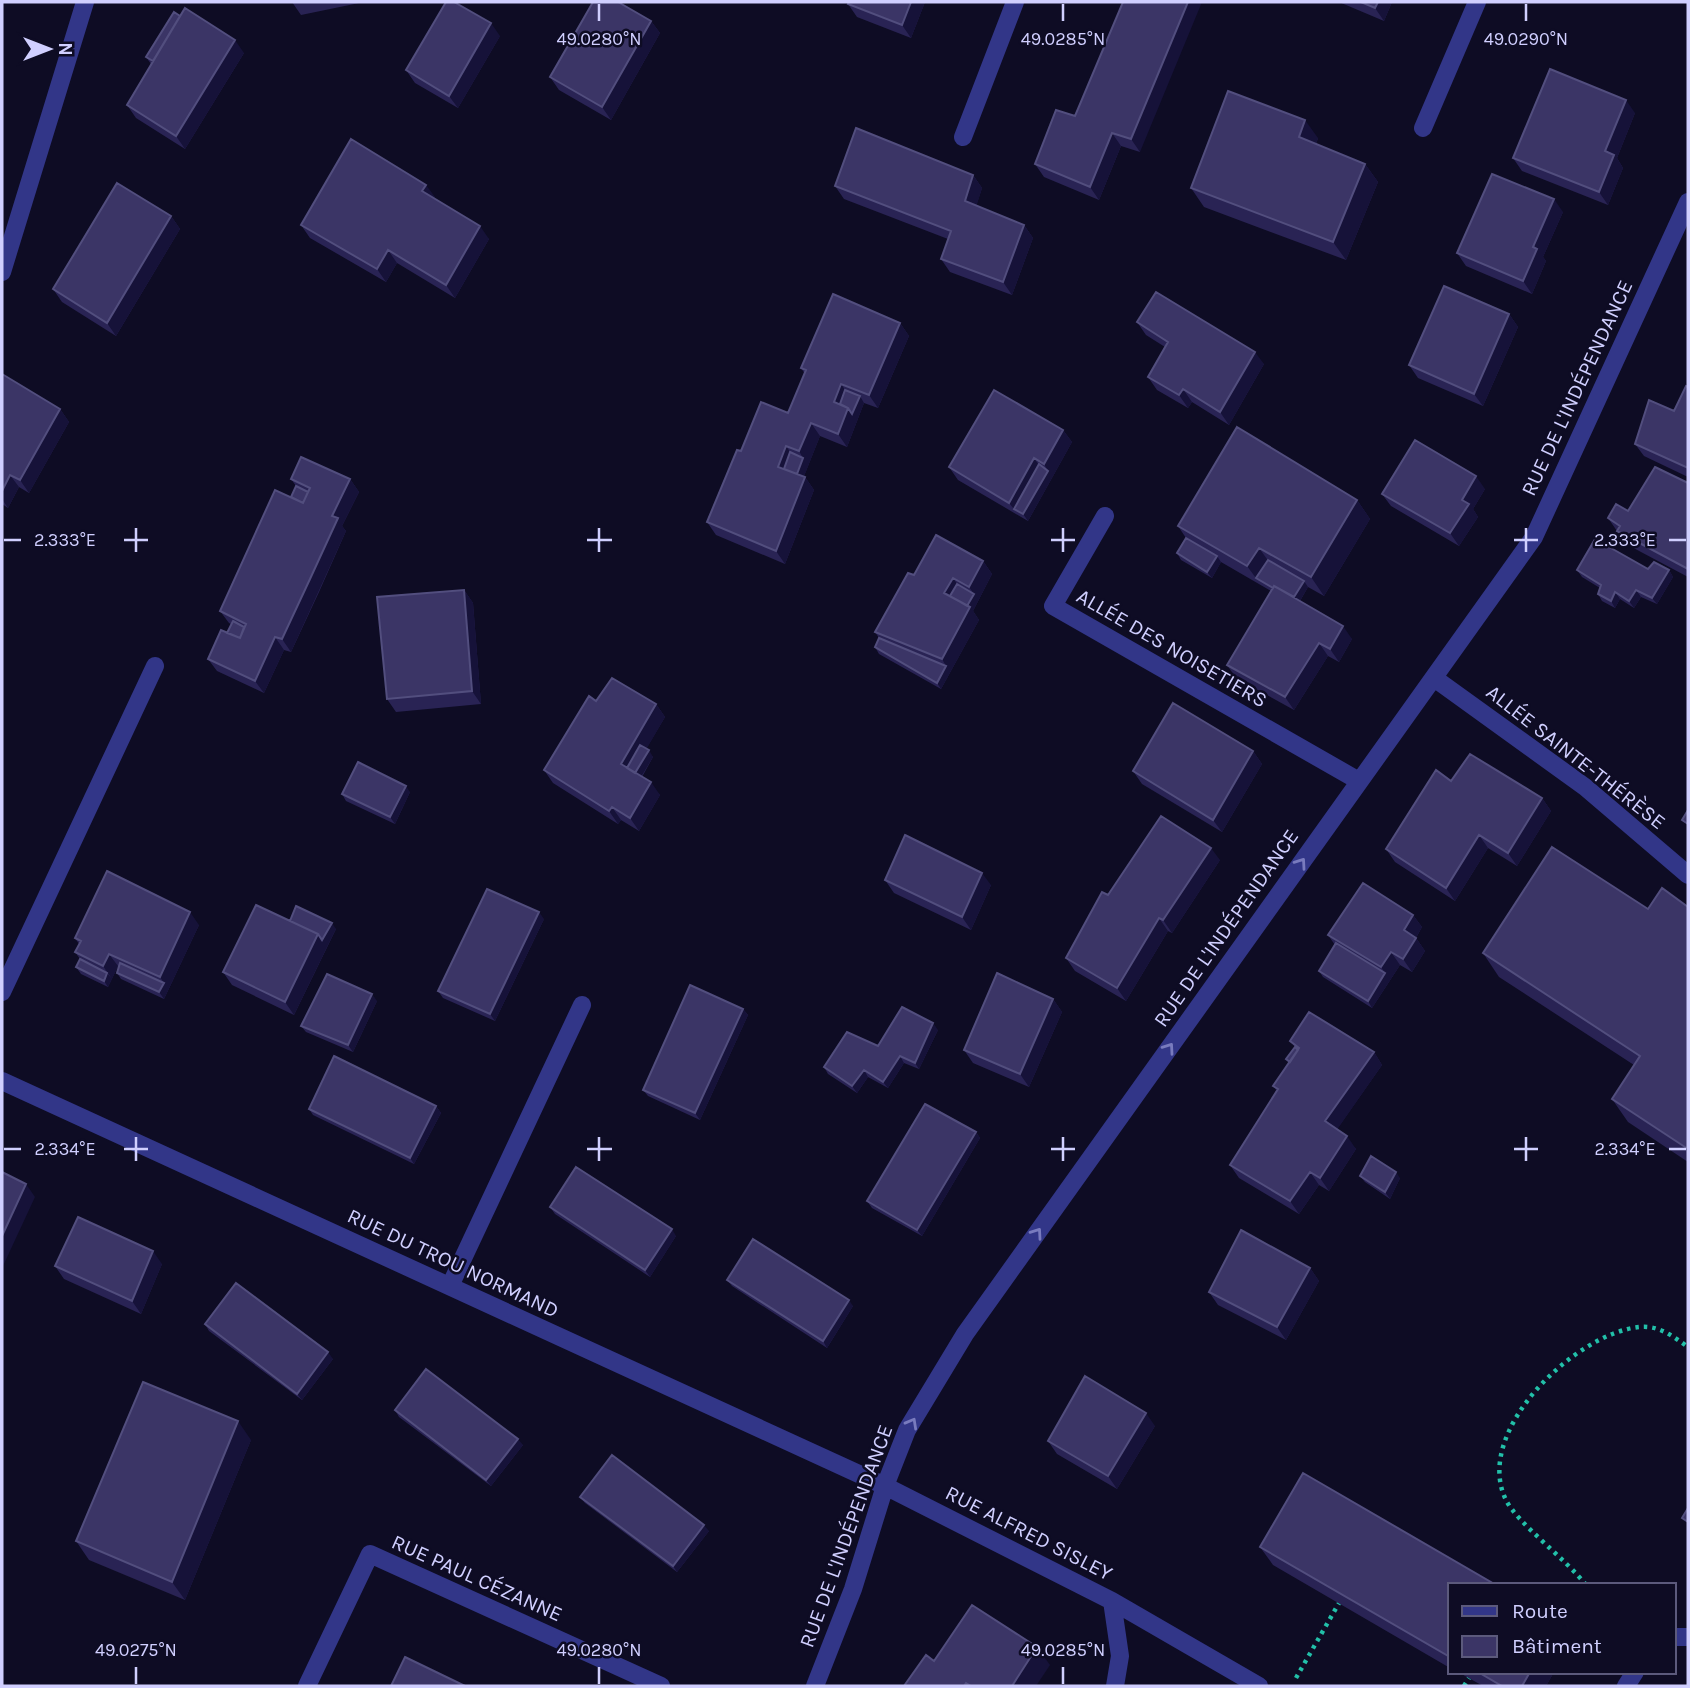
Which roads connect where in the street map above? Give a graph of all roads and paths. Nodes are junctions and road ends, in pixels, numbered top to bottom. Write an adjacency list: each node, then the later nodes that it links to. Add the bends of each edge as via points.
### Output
1 (85, 2): 7 (street)
2 (1015, 2): 5 (street)
3 (1477, 2): 4 (street)
4 (1423, 128)
5 (963, 137)
6 (1688, 202): 10 (street, RUE DE L'INDÉPENDANCE, via 1534,537)
7 (2, 272)
8 (1105, 516): 11 (street, ALLÉE DES NOISETIERS, via 1053,606)
9 (155, 666): 13 (street)
10 (1434, 678): 11 (street, RUE DE L'INDÉPENDANCE); 12 (street, ALLÉE SAINTE-THÉRÈSE, via 1584,787)
11 (1359, 780): 18 (street, RUE DE L'INDÉPENDANCE, one-way to 11, via 907,1430 965,1335)
12 (1688, 875)
13 (2, 992)
14 (582, 1005): 16 (street)
15 (2, 1081): 16 (street, RUE DU TROU NORMAND)
16 (450, 1286): 18 (street, RUE DU TROU NORMAND)
17 (1688, 1347): 19 (path, via 1667,1332 1641,1326 1592,1342 1548,1377 1518,1410 1503,1450 1500,1478 1506,1500)
18 (885, 1486): 20 (street, RUE ALFRED SISLEY); 25 (street, RUE DE L'INDÉPENDANCE, via 853,1589)
19 (1584, 1583)
20 (1112, 1601): 26 (street, RUE ALFRED SISLEY, via 1120,1656); 27 (street)
21 (1339, 1603): 28 (path)
22 (1469, 1678): 29 (path)
23 (307, 1686): 24 (street, RUE PAUL CÉZANNE, via 370,1555)
24 (661, 1686)
25 (815, 1686)
26 (1115, 1686)
27 (1259, 1686)
28 (1292, 1686)
29 (1464, 1686)

